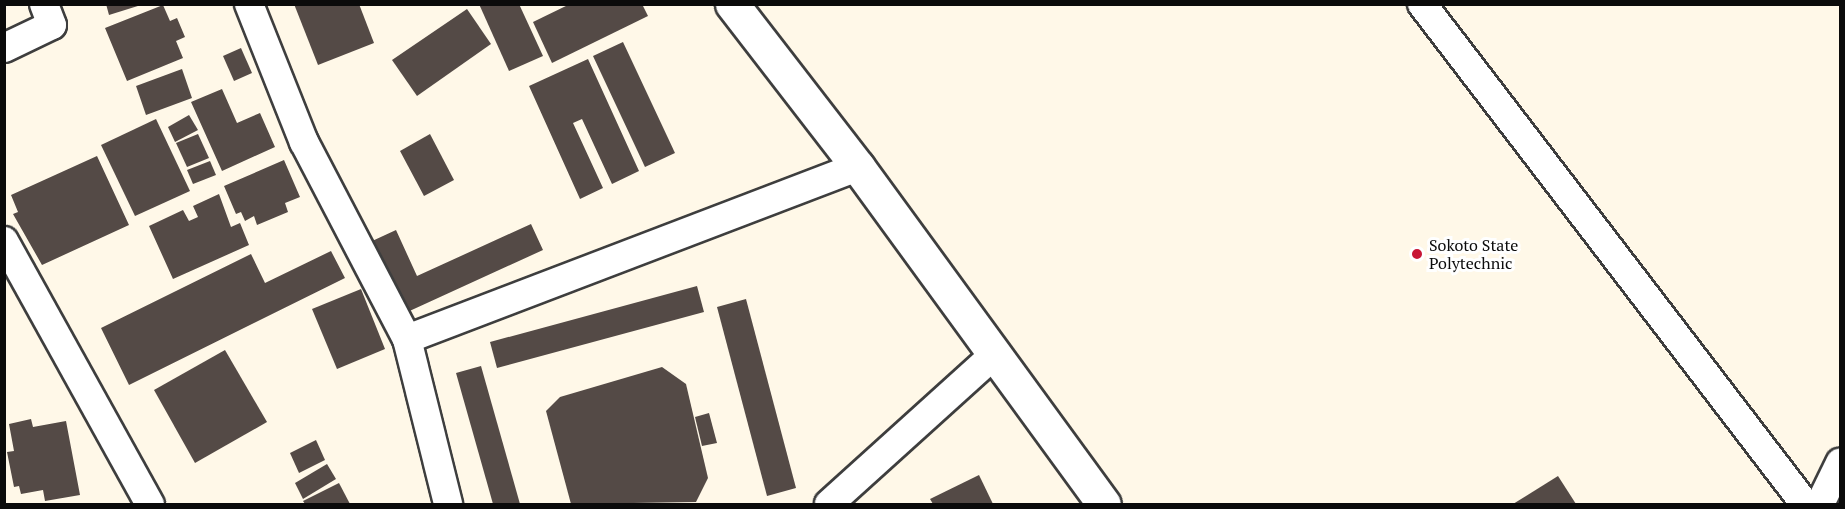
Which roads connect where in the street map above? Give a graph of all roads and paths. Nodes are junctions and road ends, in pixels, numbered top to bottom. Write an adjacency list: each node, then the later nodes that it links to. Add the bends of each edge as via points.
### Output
1 (44, 4): 5 (street, via 52,25)
2 (249, 4): 8 (street, via 304,142)
3 (732, 4): 6 (street)
4 (1422, 4): 15 (street)
5 (4, 48)
6 (858, 167): 8 (street); 9 (street)
7 (4, 241): 11 (street)
8 (407, 339): 12 (street)
9 (995, 354): 13 (street); 14 (street)
10 (1840, 463): 16 (street)
11 (150, 504)
12 (448, 504)
13 (829, 504)
14 (1104, 504)
15 (1805, 504)
16 (1820, 504)

